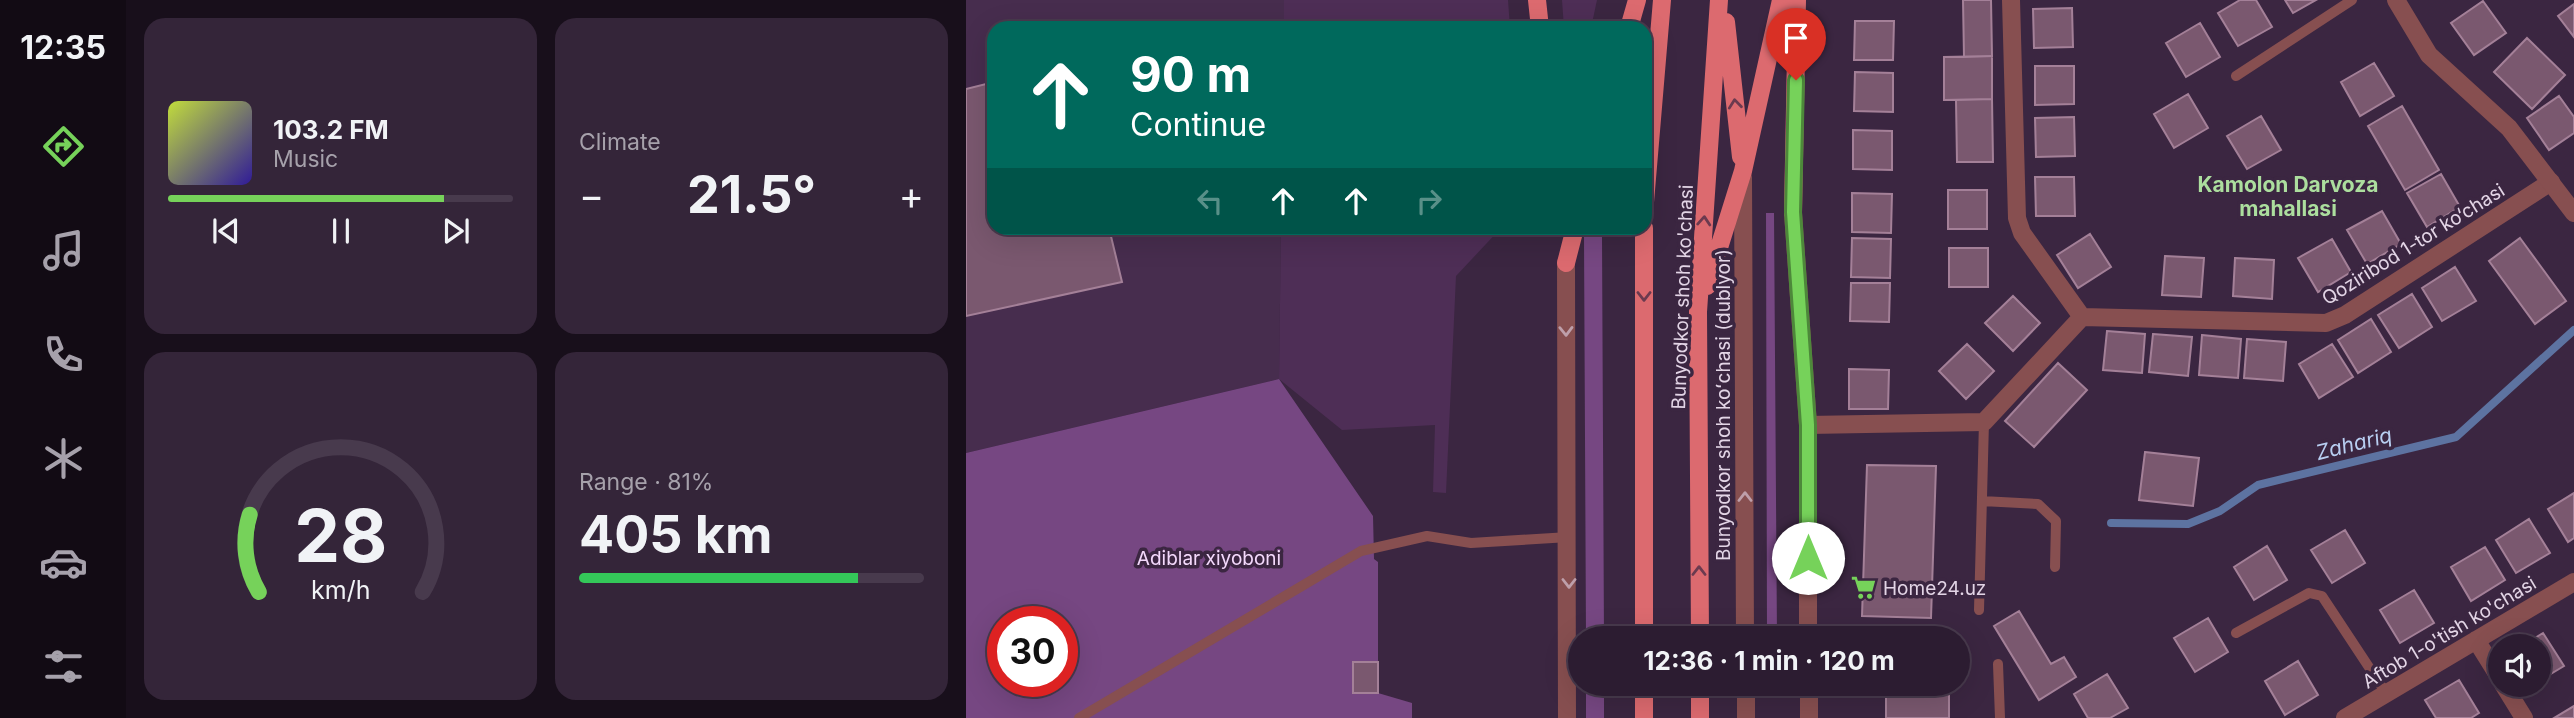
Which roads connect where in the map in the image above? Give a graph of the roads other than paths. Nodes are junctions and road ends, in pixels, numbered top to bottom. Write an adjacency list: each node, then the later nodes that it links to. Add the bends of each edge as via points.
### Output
1 (1537, 0): 10 (main road)
2 (1637, 0): 11 (main road)
3 (1662, 0): 13 (main road, Bunyodkor shoh ko'chasi)
4 (1721, 0): 14 (main road, one-way to 4); 22 (main road, Bunyodkor shoh ko'chasi, one-way to 4)
5 (1780, 0): 14 (main road)
6 (1797, 0): 16 (main road)
7 (2011, 0): 23 (street, via 2017,218 2022,233)
8 (2353, 0): 12 (lane)
9 (2396, 0): 15 (street, via 2429,55 2509,128)
10 (1539, 21)
11 (1631, 21)
12 (2236, 76)
13 (1652, 119)
14 (1743, 171): 22 (main road); 33 (street, Bunyodkor shoh koʻchasi (dublyor), one-way to 14)
15 (2551, 182): 17 (street); 23 (street, Qoziribod 1-tor ko‘chasi, via 2326,323)
16 (1793, 212): 25 (street)
17 (2574, 213)
18 (1563, 235): 21 (main road)
19 (1573, 235): 21 (main road)
20 (1644, 235): 31 (main road, Bunyodkor shoh ko'chasi, one-way to 31)
21 (1566, 263): 27 (street, one-way to 27)
22 (1698, 312): 32 (main road, Bunyodkor shoh ko'chasi, one-way to 22)
23 (2082, 317): 24 (street)
24 (1984, 422): 25 (street); 26 (lane)
25 (1808, 425): 34 (street)
26 (1982, 501): 28 (lane, via 2039,504 2056,521); 30 (lane)
27 (1569, 537): 45 (lane, via 1471,543 1427,536 1361,551); 46 (street, one-way to 46)
28 (2056, 567)
29 (2574, 582): 36 (street, Aftob 1-o'tish ko'chasi)
30 (1979, 610)
31 (1644, 626)
32 (1700, 626)
33 (1745, 626)
34 (1808, 626)
35 (2236, 633): 39 (lane, via 2309,593 2322,596)
36 (2476, 640): 37 (street); 39 (street, Aftob 1-o'tish ko'chasi)
37 (2488, 659)
38 (1998, 664): 51 (lane)
39 (2386, 693): 52 (street, Aftob 1-o'tish ko'chasi)
40 (1644, 696): 47 (main road)
41 (1700, 696): 48 (main road)
42 (1746, 696): 49 (street)
43 (1809, 696): 50 (street)
44 (2511, 697): 53 (street)
45 (1079, 718)
46 (1567, 718)
47 (1644, 718)
48 (1700, 718)
49 (1746, 718)
50 (1809, 718)
51 (2000, 718)
52 (2345, 718)
53 (2524, 718)

